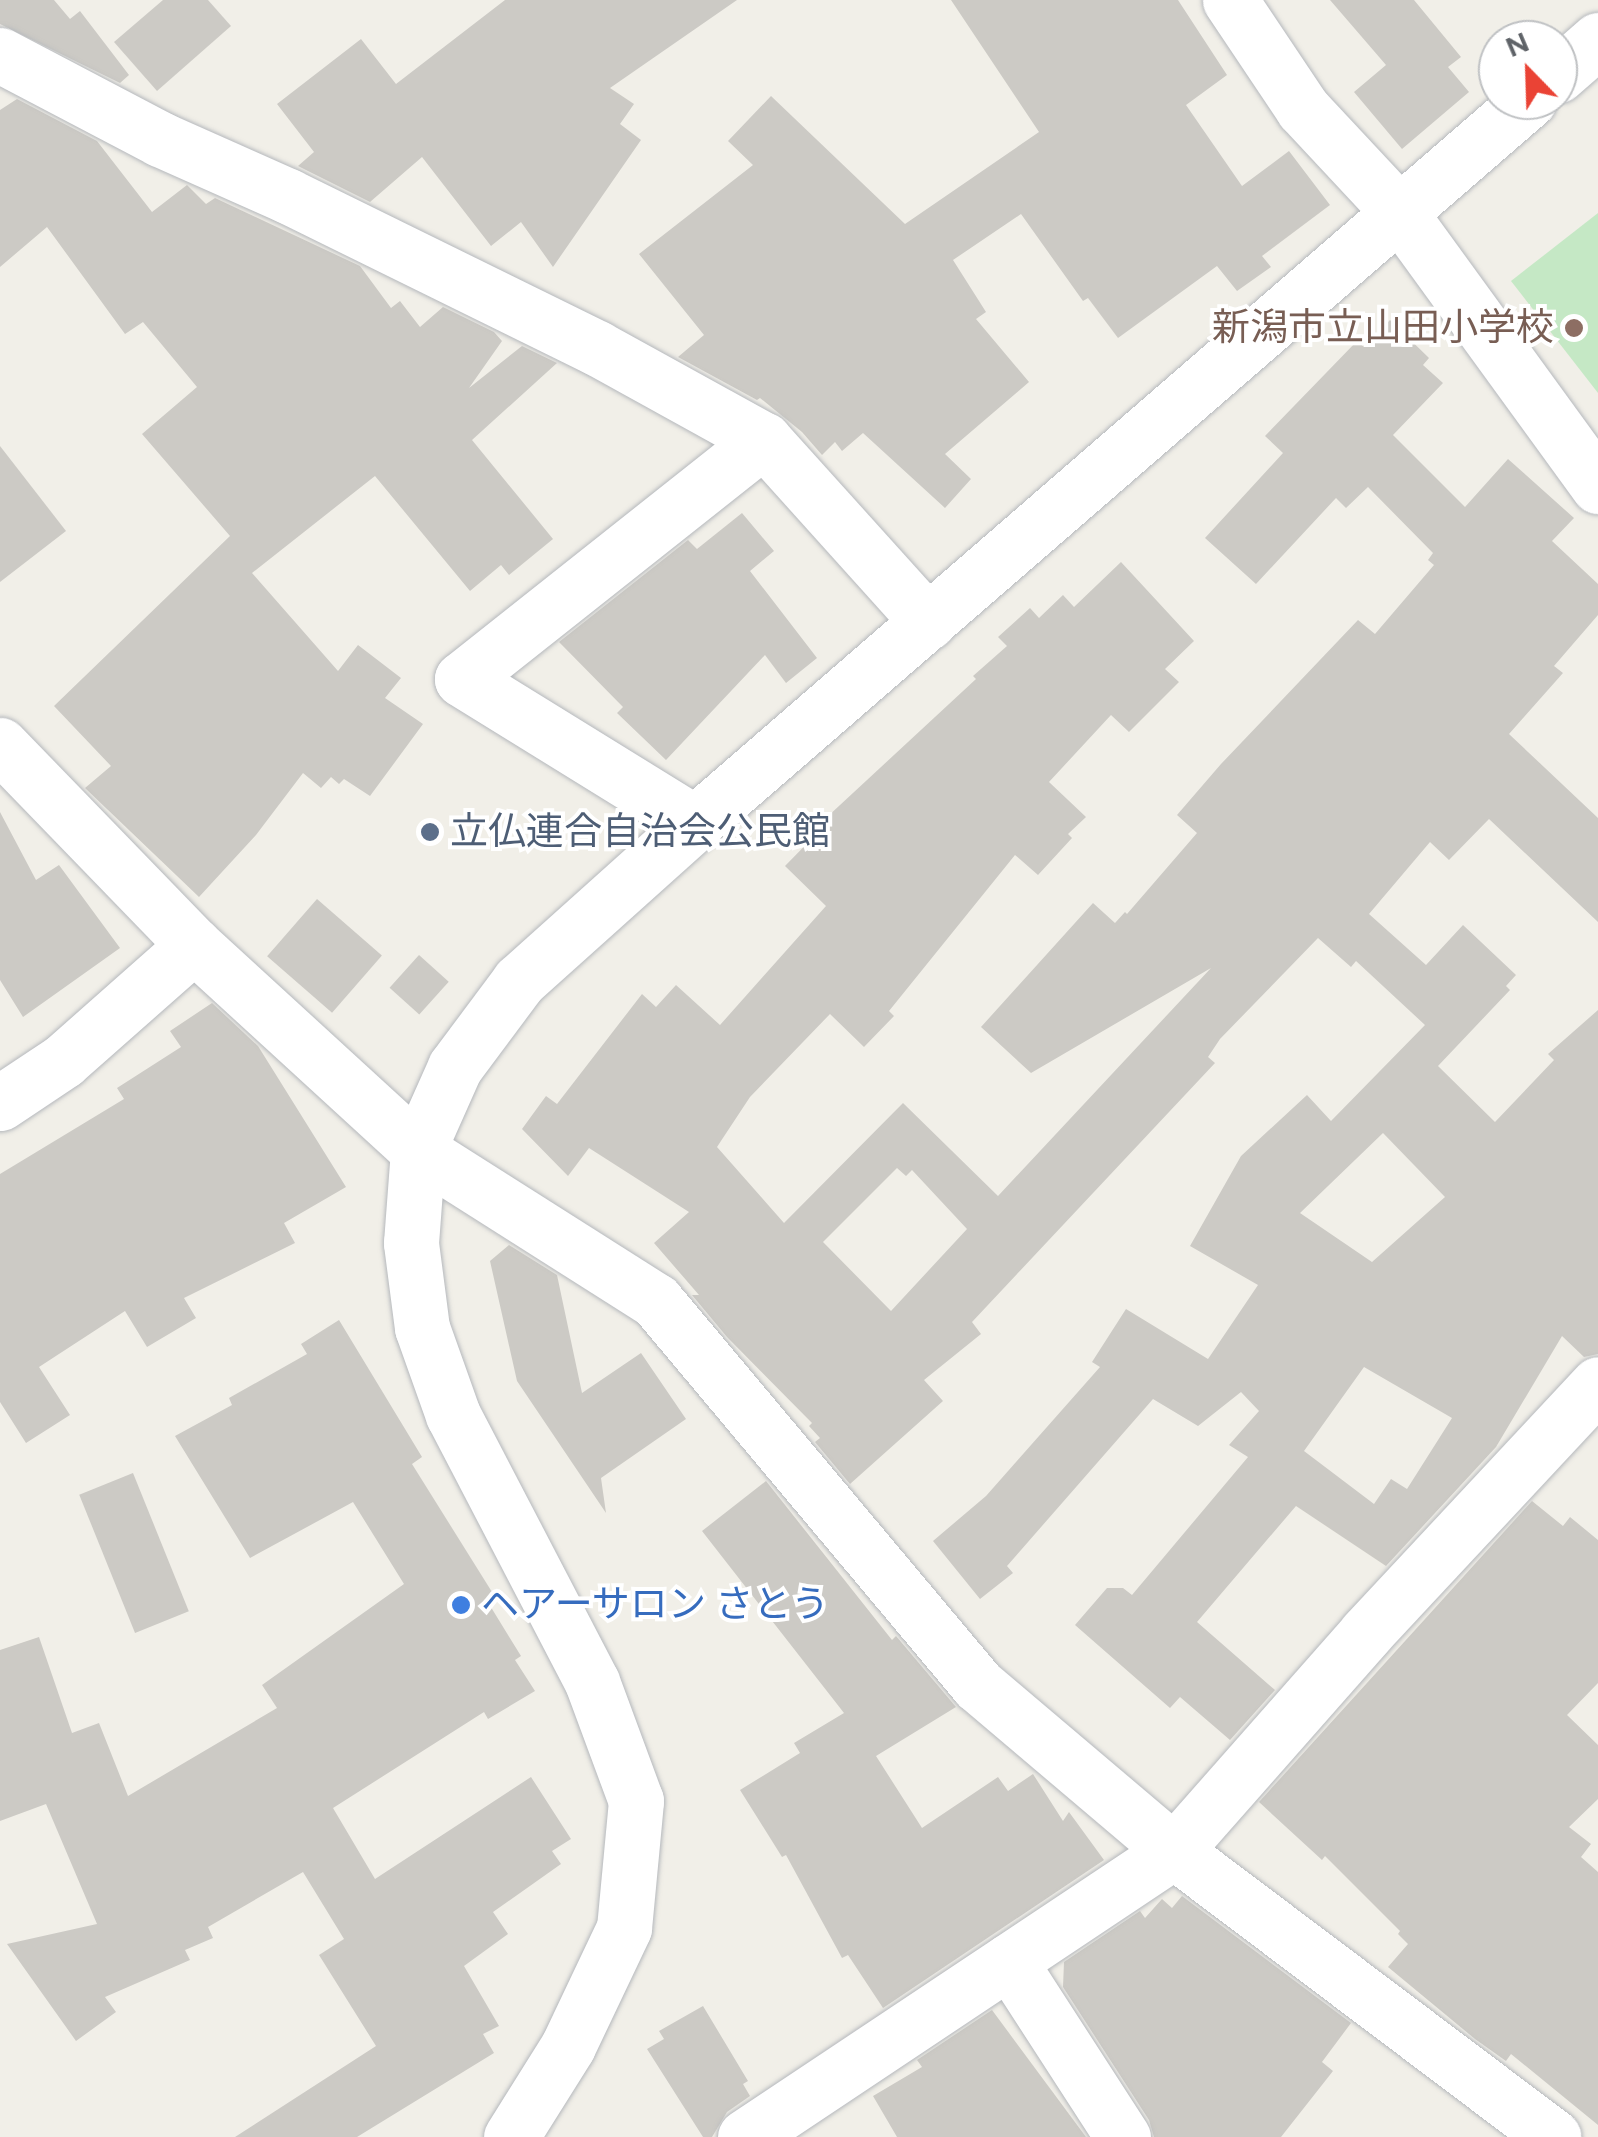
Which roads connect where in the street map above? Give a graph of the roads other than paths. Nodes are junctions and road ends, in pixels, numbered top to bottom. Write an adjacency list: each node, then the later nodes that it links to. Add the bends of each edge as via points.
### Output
1 (1230, 0): 6 (street, via 1302,109)
2 (1598, 40): 4 (street)
3 (0, 54): 7 (street, via 160,139 596,348)
4 (1578, 58)
5 (1506, 120): 6 (street)
6 (1399, 212): 8 (street); 9 (street)
7 (764, 440): 9 (street); 11 (street, via 462,679)
8 (1598, 486)
9 (928, 622): 11 (street)
10 (0, 745): 12 (street)
11 (694, 823): 14 (street, via 519,981 455,1067)
12 (194, 945): 13 (street, via 63,1061); 14 (street)
13 (0, 1103)
14 (418, 1150): 16 (street, via 656,1302 978,1685); 18 (street, via 411,1243 422,1328 453,1415 592,1682 636,1801 624,1928 568,2046)
15 (1598, 1384): 16 (street)
16 (1174, 1851): 17 (street); 21 (street)
17 (1009, 1961): 19 (street); 20 (street)
18 (512, 2137)
19 (745, 2137)
20 (1123, 2137)
21 (1553, 2137)

